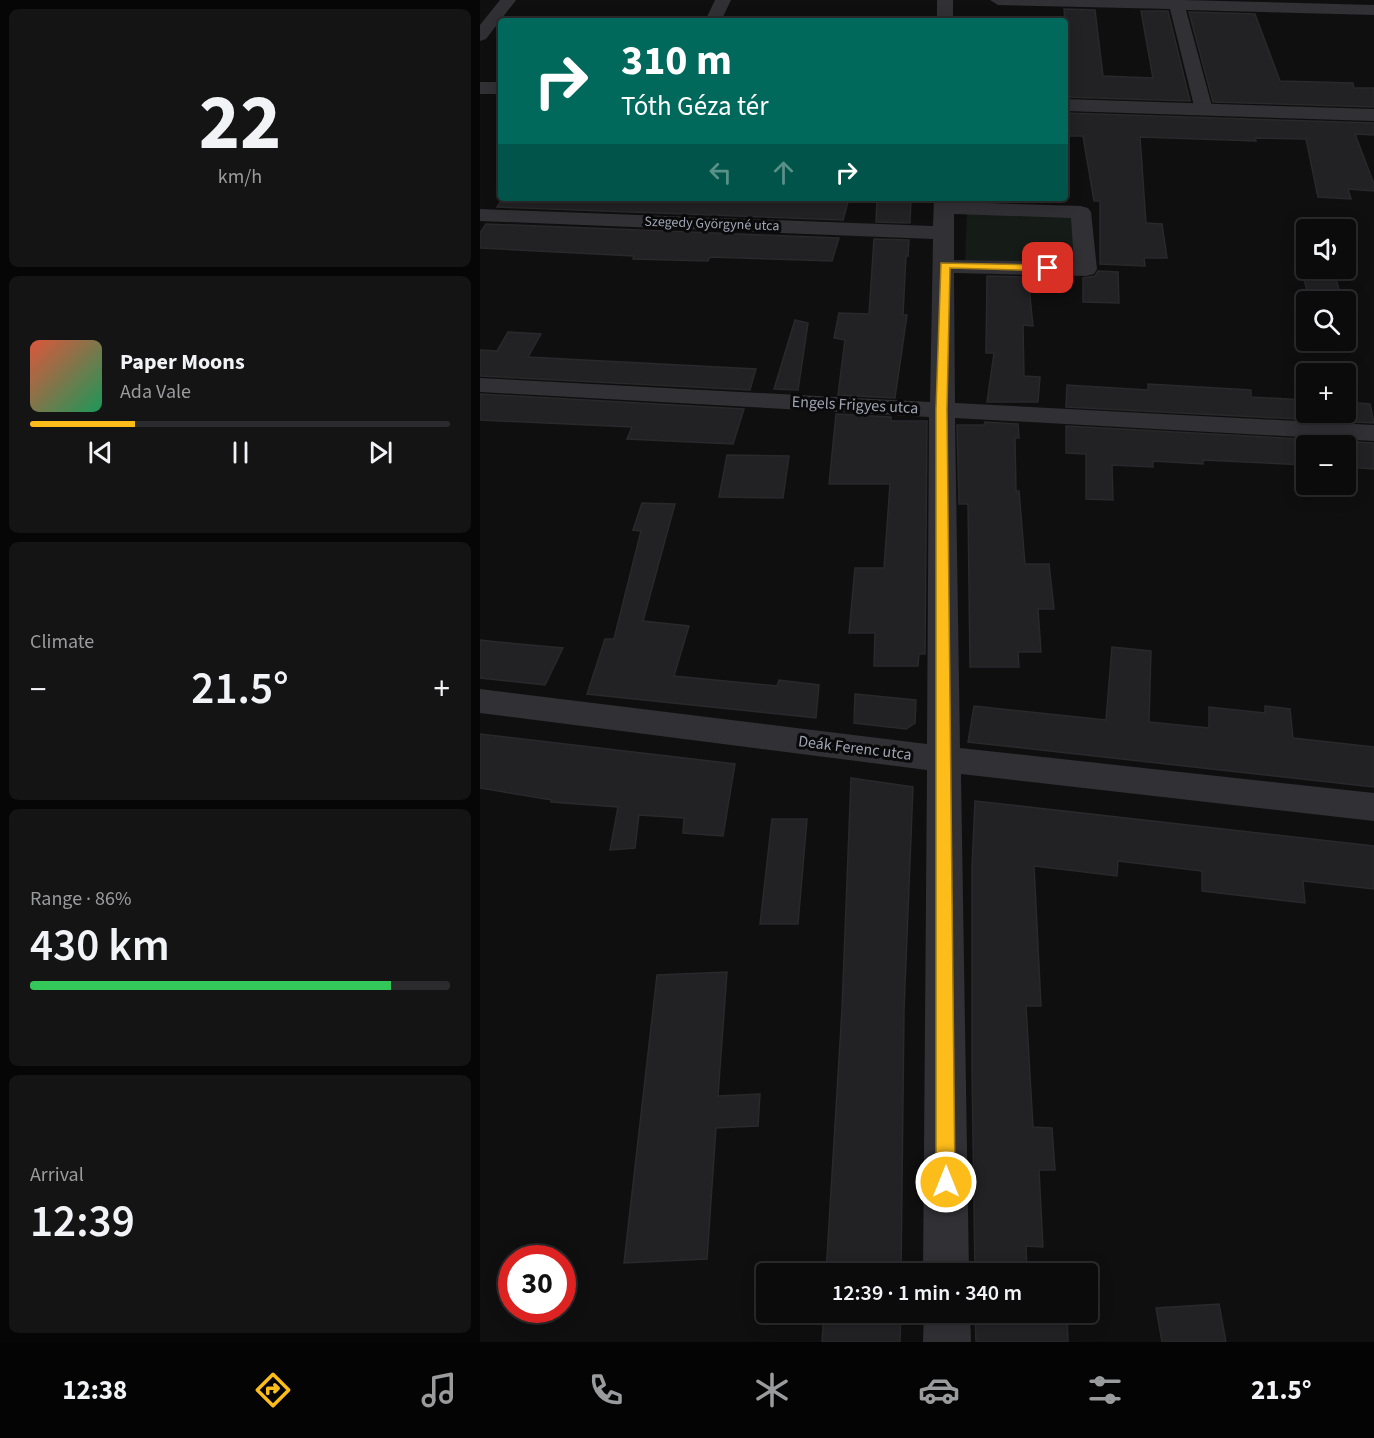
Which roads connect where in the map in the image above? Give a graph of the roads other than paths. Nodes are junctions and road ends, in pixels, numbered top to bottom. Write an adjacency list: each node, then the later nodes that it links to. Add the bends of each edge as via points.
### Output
1 (508, 0): 9 (street)
2 (723, 0): 7 (street)
3 (945, 0): 8 (street)
4 (998, 0): 5 (street)
5 (1177, 2): 6 (street); 13 (street)
6 (1374, 10)
7 (714, 18)
8 (945, 18)
9 (480, 36)
10 (480, 88): 11 (street)
11 (498, 88)
12 (1068, 105): 13 (street)
13 (1204, 110): 14 (street)
14 (1374, 115)
15 (945, 213): 16 (street, Szegedy Györgyné utca); 17 (street); 17 (street, Szegedy Györgyné utca, via 1081,212 1086,269)
16 (480, 215)
17 (945, 266): 19 (street)
18 (480, 384): 19 (street, Engels Frigyes utca)
19 (942, 409): 20 (street, Engels Frigyes utca); 22 (street)
20 (1374, 432)
21 (480, 701): 22 (street, Deák Ferenc utca)
22 (944, 759): 23 (street, Deák Ferenc utca); 24 (street)
23 (1374, 807)
24 (946, 1263)
25 (947, 1323): 26 (street)
26 (947, 1342)

